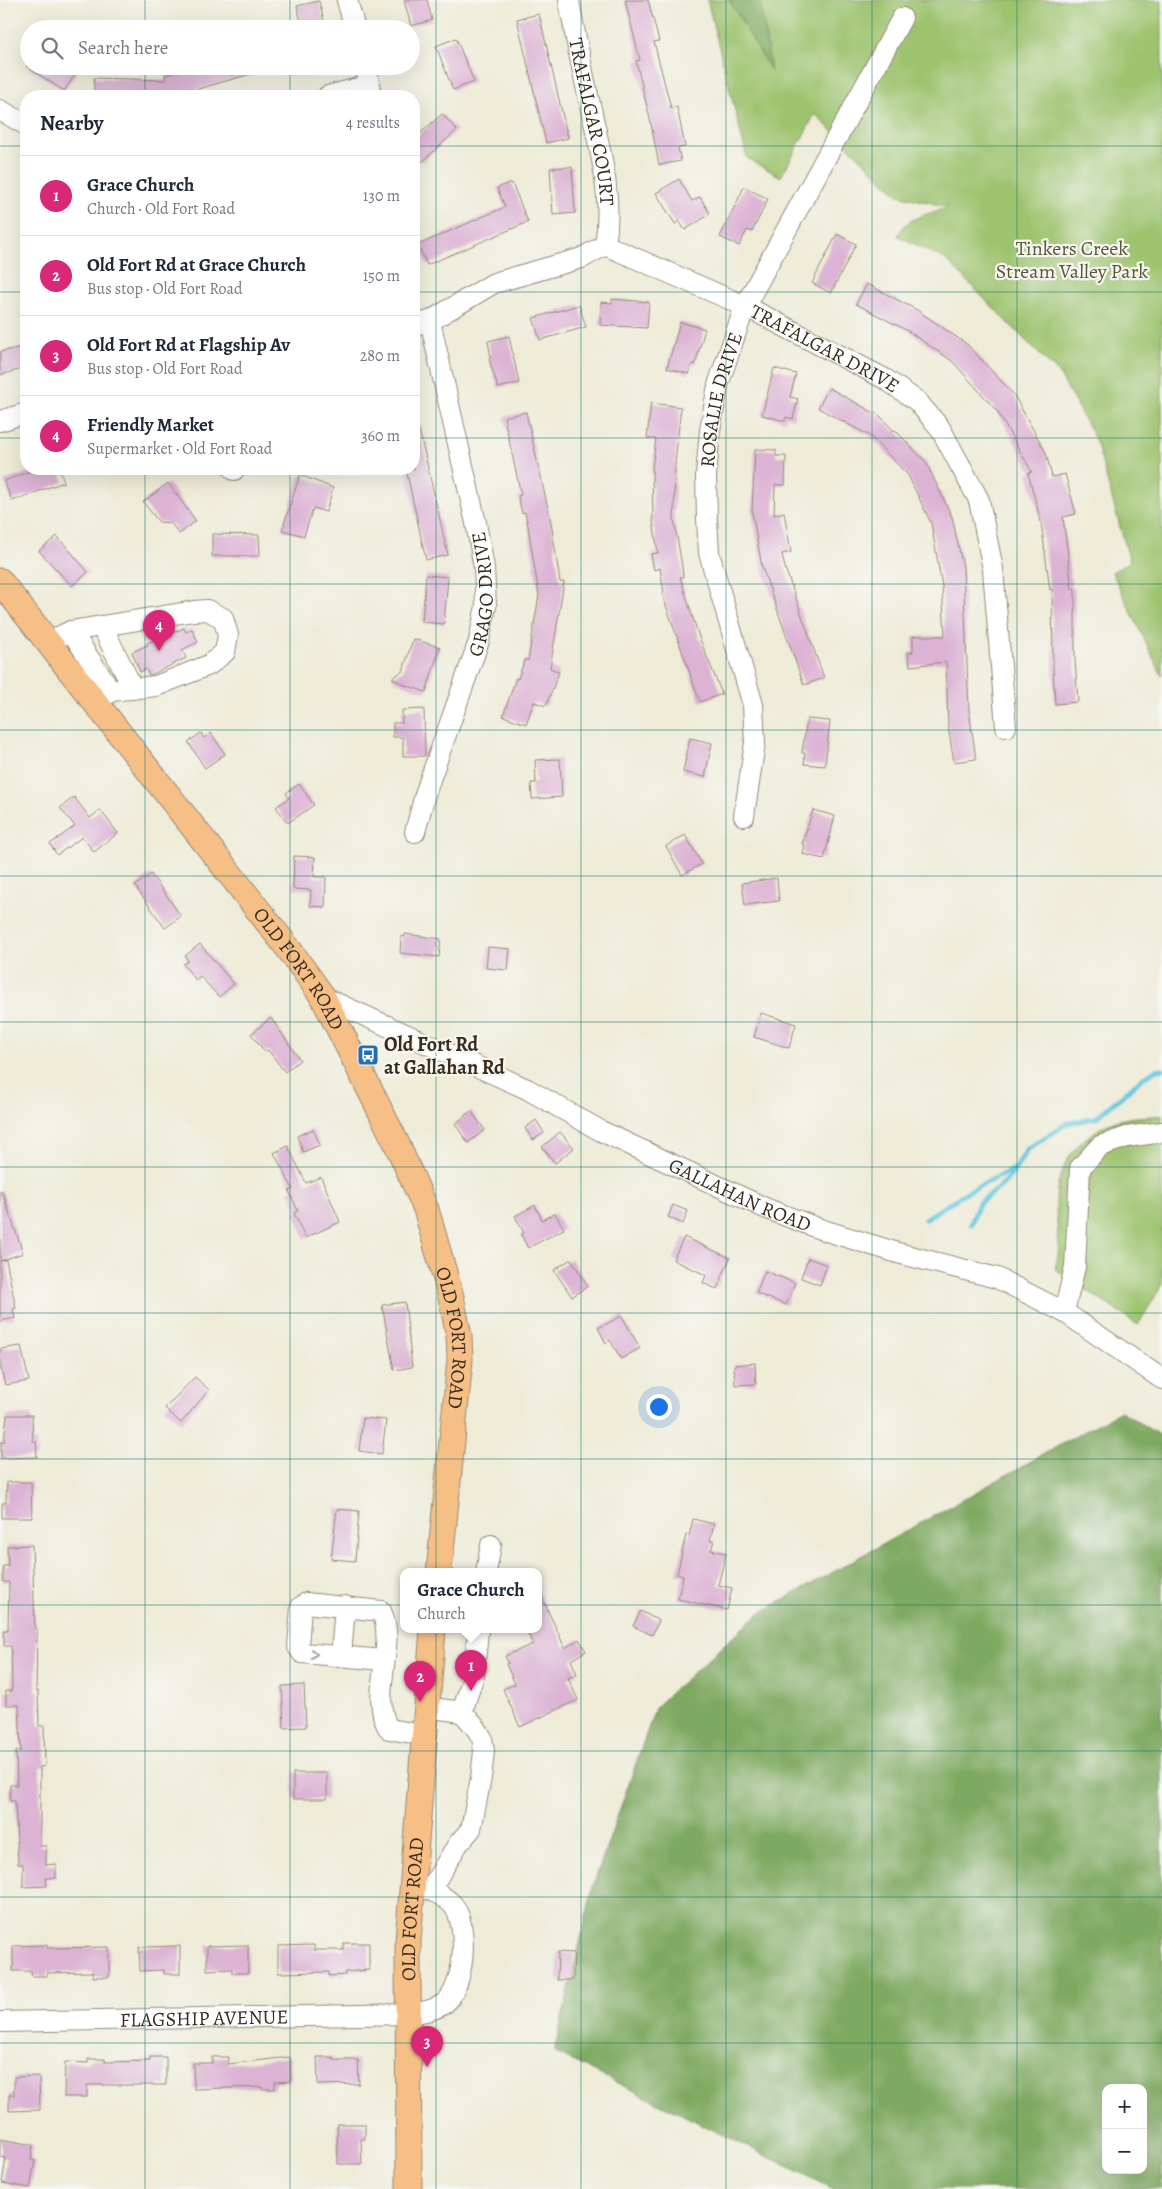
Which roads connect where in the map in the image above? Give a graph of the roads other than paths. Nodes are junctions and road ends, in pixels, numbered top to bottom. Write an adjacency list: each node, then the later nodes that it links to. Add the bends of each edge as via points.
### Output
1 (347, 0): 4 (street)
2 (569, 0): 9 (street, TRAFALGAR COURT, via 602,160 608,202)
3 (902, 18): 10 (street, ROSALIE DRIVE)
4 (353, 20)
5 (367, 75): 6 (street, via 370,85)
6 (351, 90)
7 (0, 110): 8 (street)
8 (20, 121)
9 (605, 244): 10 (street, TRAFALGAR DRIVE); 11 (street, via 582,258 494,284)
10 (745, 306): 20 (street, TRAFALGAR DRIVE, via 885,380 917,401 940,428 979,500 993,569); 21 (street, ROSALIE DRIVE, via 718,385 706,476 709,553 753,705 755,743)
11 (422, 323): 22 (street, GRAGO DRIVE, via 476,523 484,568 486,606 479,641 426,791)
12 (20, 415): 13 (street)
13 (0, 422)
14 (0, 581): 17 (main road, OLD FORT ROAD)
15 (102, 626): 16 (street); 18 (street); 18 (street, via 207,610 223,618 228,635 225,652 209,665 156,686)
16 (71, 631): 17 (street); 19 (street)
17 (48, 642): 19 (main road, OLD FORT ROAD)
18 (133, 689): 19 (street)
19 (104, 697): 23 (main road, OLD FORT ROAD)
20 (1006, 727)
21 (744, 816)
22 (415, 832)
23 (323, 996): 25 (street, GALLAHAN ROAD, via 527,1089 601,1131 765,1208 898,1253 997,1278); 28 (main road, OLD FORT ROAD, via 426,1209 459,1336 457,1402)
24 (1162, 1132): 25 (street, via 1127,1137 1100,1146 1080,1168 1075,1267)
25 (1064, 1312): 26 (street, GALLAHAN ROAD)
26 (1162, 1378)
27 (491, 1545): 29 (street)
28 (439, 1568)
29 (487, 1568)
30 (345, 1606): 33 (street); 33 (street, one-way to 33, via 306,1603 301,1607 298,1648 302,1653); 34 (street, via 381,1611 386,1620)
31 (433, 1633): 35 (main road, OLD FORT ROAD)
32 (478, 1633): 36 (street, via 474,1675)
33 (341, 1656): 34 (street)
34 (384, 1660): 37 (street, via 384,1722 389,1729)
35 (425, 1707): 36 (street); 37 (main road, OLD FORT ROAD)
36 (462, 1712): 38 (street, via 482,1738 484,1752 471,1829)
37 (423, 1735): 38 (main road, OLD FORT ROAD)
38 (421, 1886): 39 (main road, OLD FORT ROAD, via 408,1941); 39 (street, FLAGSHIP AVENUE, via 452,1904 460,1916 463,1930 459,1980 444,2003 433,2010)
39 (408, 2014): 40 (street, FLAGSHIP AVENUE); 41 (main road, OLD FORT ROAD)
40 (0, 2022)
41 (409, 2189)

